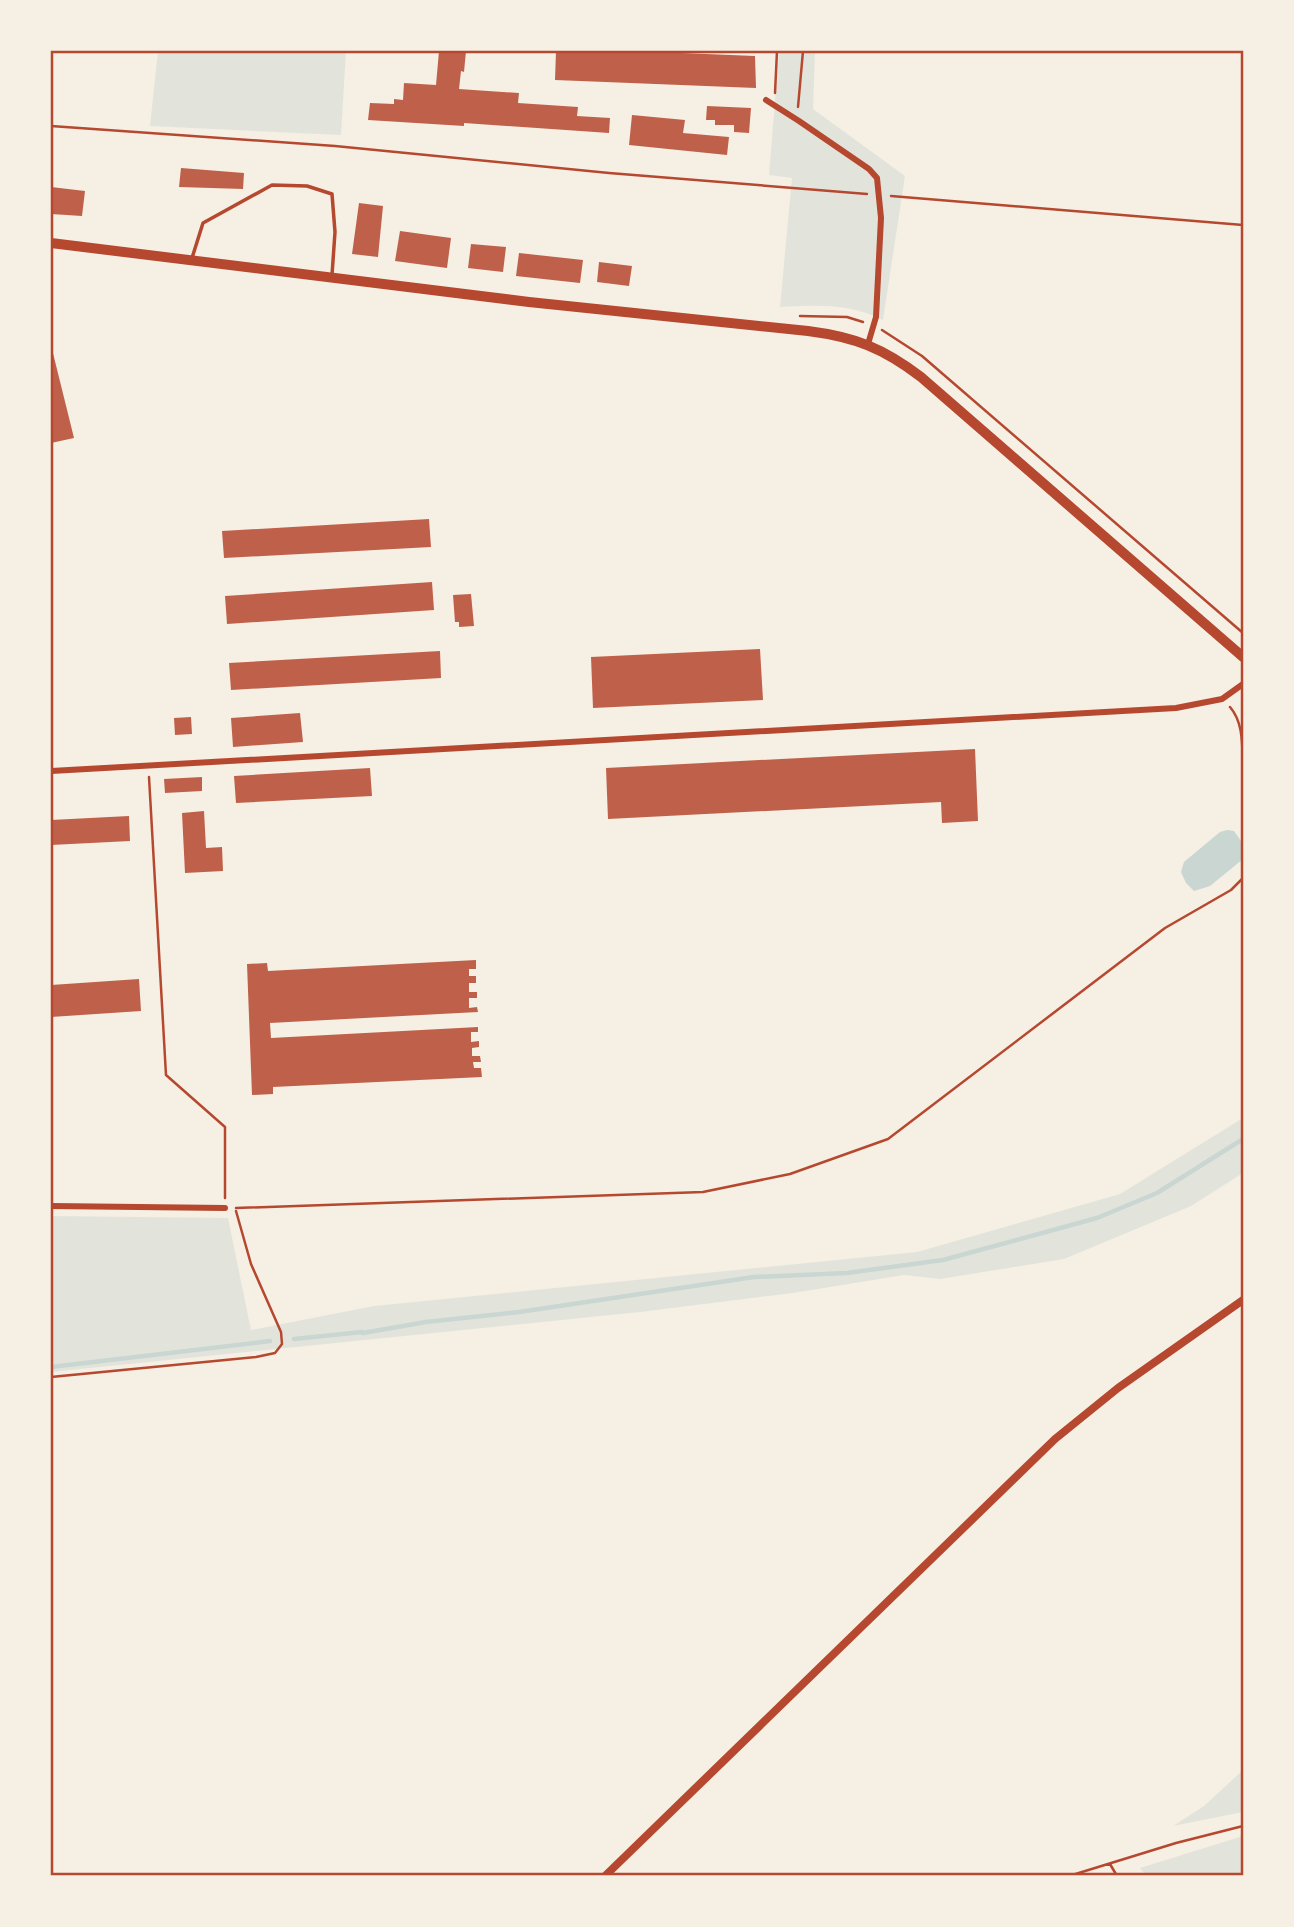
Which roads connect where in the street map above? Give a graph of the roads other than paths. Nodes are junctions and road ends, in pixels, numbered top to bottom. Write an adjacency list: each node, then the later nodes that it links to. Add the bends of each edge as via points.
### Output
1 (766, 100): 5 (street, via 877,178 881,219 876,317)
2 (51, 243): 3 (main road)
3 (191, 261): 4 (main road); 4 (lane, via 203,223 272,185 307,186 331,194 335,232)
4 (332, 278): 5 (main road, via 834,334)
5 (868, 344): 6 (main road, via 921,377)
6 (1243, 657)
7 (1243, 684): 8 (street, via 1223,699 1176,708)
8 (51, 771)
9 (51, 1206): 10 (street)
10 (225, 1208)
11 (1243, 1300): 12 (street, via 1118,1388 1055,1439)
12 (605, 1876)

